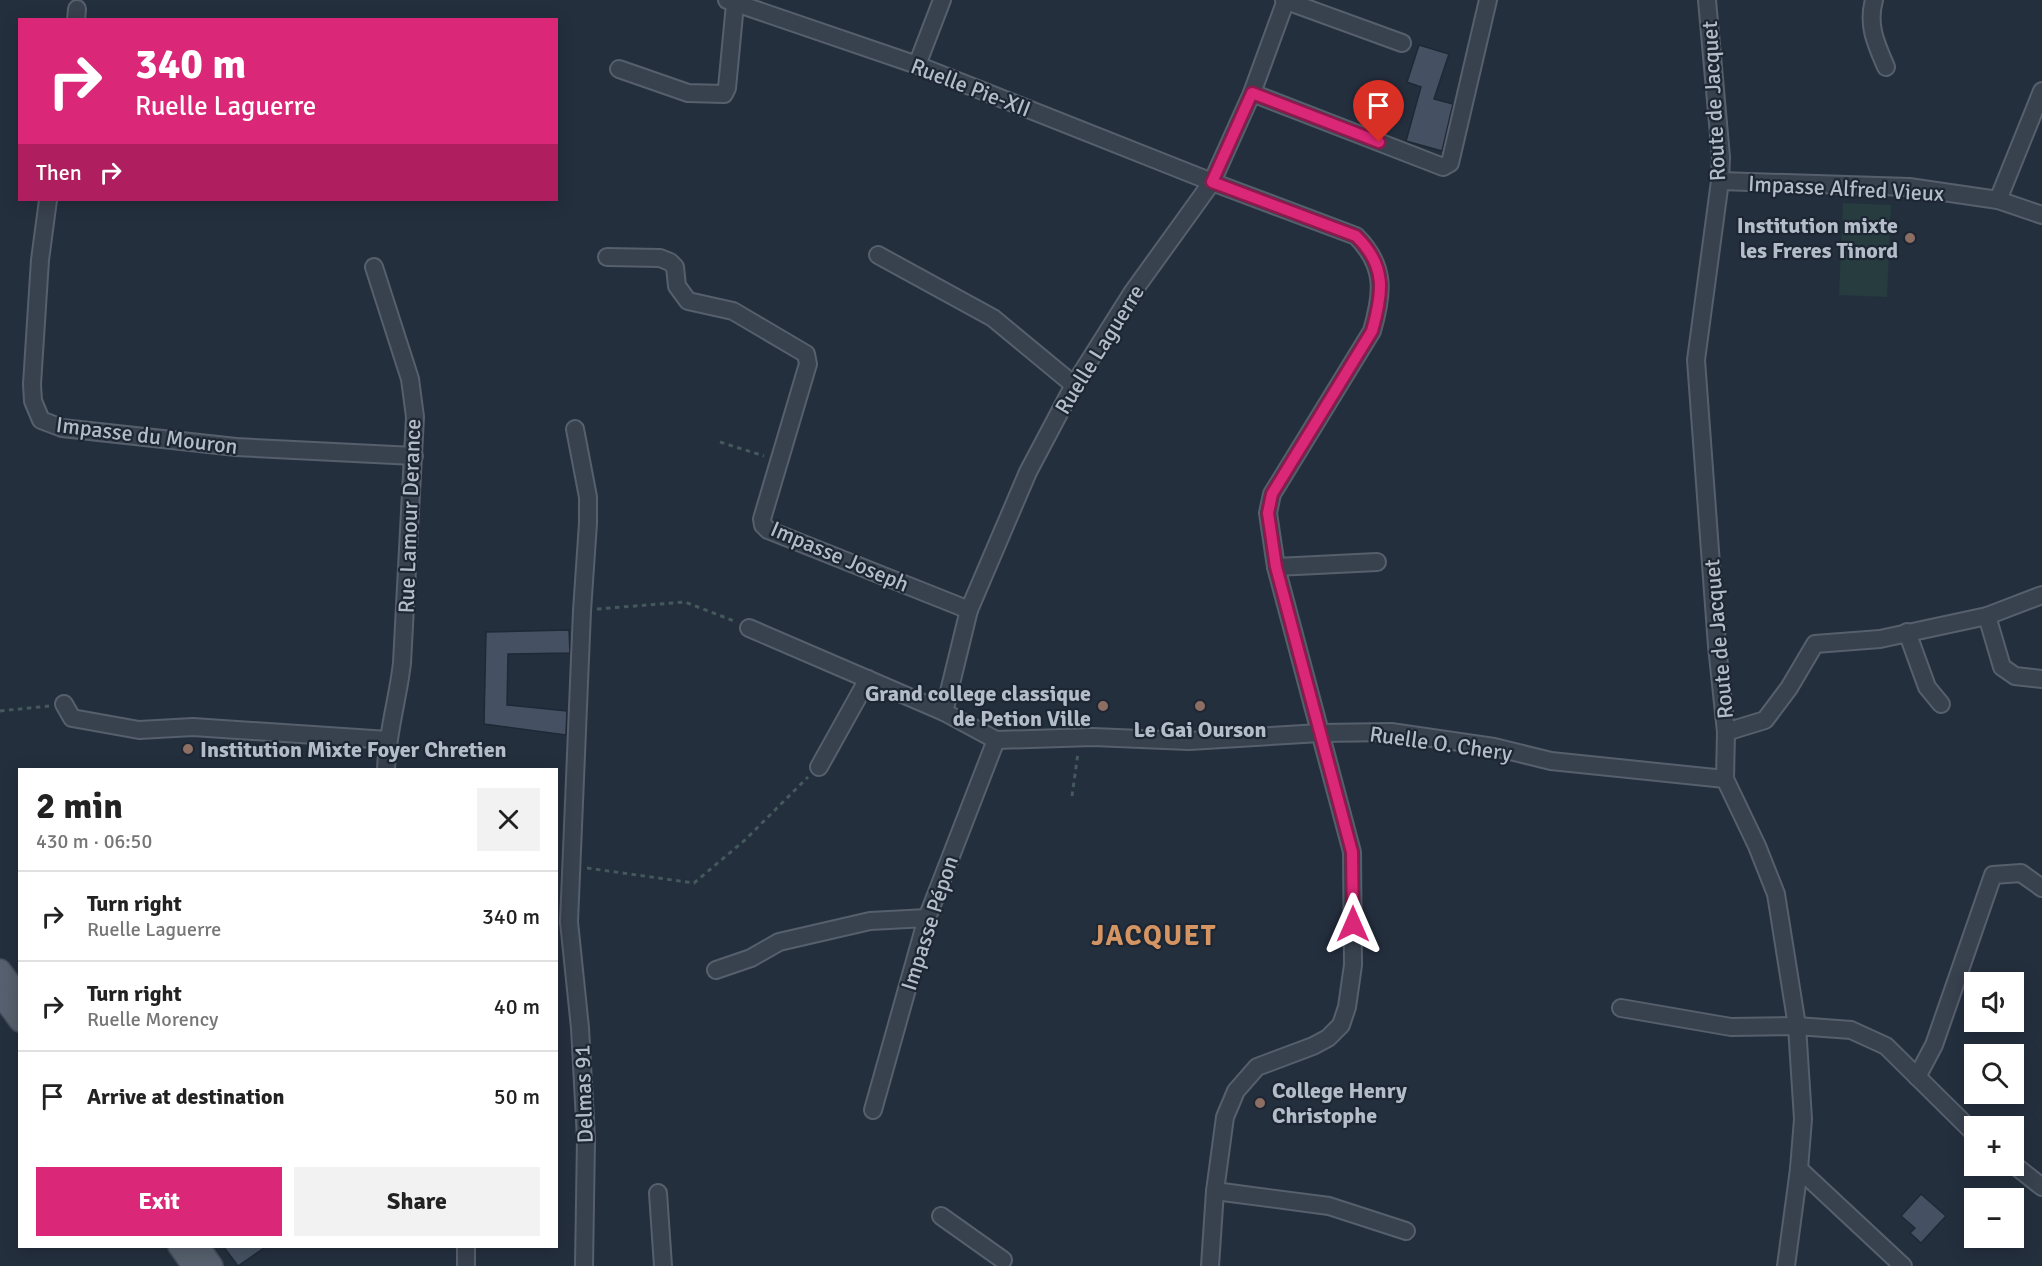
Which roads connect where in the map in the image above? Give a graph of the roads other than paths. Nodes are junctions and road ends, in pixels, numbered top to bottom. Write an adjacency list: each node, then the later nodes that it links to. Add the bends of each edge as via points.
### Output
1 (942, 0): 8 (street)
2 (1285, 0): 7 (street); 12 (street, Ruelle Laguerre)
3 (1488, 0): 12 (street, via 1450,163 1443,166)
4 (1707, 0): 14 (street, Route de Jacquet)
5 (1874, 0): 9 (street, via 1872,35)
6 (731, 2): 8 (street, Ruelle Pie-XII); 10 (street, via 724,94 688,93)
7 (1402, 43)
8 (917, 65): 13 (street, Ruelle Pie-XII)
9 (1886, 67)
10 (619, 69)
11 (2042, 91): 15 (street)
12 (1252, 93): 13 (street, Ruelle Laguerre)
13 (1212, 182): 21 (street, Ruelle Laguerre, via 1132,294); 25 (street, Ruelle Pie-XII, via 1356,236 1371,251 1377,267 1380,304 1372,331 1272,494 1268,513)
14 (1720, 182): 15 (street, Impasse Alfred Vieux, via 1910,187); 36 (street, Route de Jacquet, via 1696,360)
15 (1998, 200): 17 (street, Impasse Alfred Vieux)
16 (48, 201): 23 (street, Impasse du Mouron, via 32,384 33,401 41,420 62,428 236,447)
17 (2042, 215)
18 (878, 255): 21 (street, via 993,318)
19 (607, 257): 27 (street, Impasse Joseph, via 660,258 670,262 675,267 677,286 688,301 732,310 806,354 808,364 762,519 768,530)
20 (374, 267): 23 (street, Rue Lamour Derance, via 410,379 415,417)
21 (1074, 385): 27 (street, Ruelle Laguerre, via 1028,472)
22 (575, 429): 45 (street, Delmas 91, via 588,497 588,523 573,867)
23 (414, 456): 38 (street, Rue Lamour Derance, via 402,663)
24 (1377, 562): 25 (street)
25 (1276, 567): 37 (street, Ruelle Pie-XII)
26 (2042, 595): 28 (street)
27 (969, 610): 35 (street, Ruelle Laguerre)
28 (1987, 616): 30 (street); 32 (street, via 2002,667 2015,676)
29 (749, 628): 31 (street, Ruelle O. Chery)
30 (1907, 632): 34 (street, via 1927,687); 36 (street, via 1880,639 1815,644 1765,720)
31 (868, 679): 35 (street, Ruelle O. Chery); 40 (street)
32 (2042, 679)
33 (64, 704): 38 (street, via 72,718 139,730 193,727)
34 (1941, 704)
35 (944, 712): 39 (street, Ruelle O. Chery)
36 (1726, 732): 42 (street, Route de Jacquet)
37 (1320, 733): 39 (street, Ruelle O. Chery, via 1189,741); 42 (street, Ruelle O. Chery, via 1392,732 1494,747 1551,762); 59 (street, Ruelle Pie-XII, via 1352,852 1353,965 1347,1007 1341,1025 1328,1038 1257,1067 1236,1090 1225,1117)
38 (388, 740): 41 (street, Rue Lamour Derance)
39 (996, 740): 44 (street, Impasse Pépon)
40 (819, 767)
41 (386, 768)
42 (1725, 779): 52 (street, Route de Jacquet, via 1776,894)
43 (2042, 888): 53 (street, via 2021,873 1993,875 1934,1045)
44 (927, 918): 47 (street, via 870,921 779,942 751,958); 54 (street, Impasse Pépon)
45 (563, 921): 71 (street, Delmas 91, via 580,1028 586,1139)
46 (0, 970): 49 (main road)
47 (716, 970)
48 (0, 994): 51 (main road)
49 (18, 994)
50 (1622, 1008): 52 (street, via 1731,1027)
51 (18, 1018)
52 (1797, 1026): 53 (street, via 1851,1030 1886,1046); 56 (street, Route de Jacquet, via 1803,1119)
53 (1917, 1077): 55 (street)
54 (873, 1110)
55 (1964, 1123)
56 (1799, 1168): 67 (street); 74 (street, Route de Jacquet)
57 (2024, 1173): 58 (street)
58 (2042, 1187)
59 (1215, 1191): 62 (street, via 1329,1206); 73 (street, Ruelle Pie-XII)
60 (658, 1193): 72 (street)
61 (941, 1216): 66 (street)
62 (1406, 1231)
63 (180, 1248): 68 (main road)
64 (199, 1248): 69 (main road)
65 (466, 1248): 70 (street)
66 (1002, 1260)
67 (1889, 1260): 75 (street)
68 (193, 1266)
69 (212, 1266)
70 (466, 1266)
71 (584, 1266)
72 (663, 1266)
73 (1210, 1266)
74 (1786, 1266)
75 (1903, 1266)

